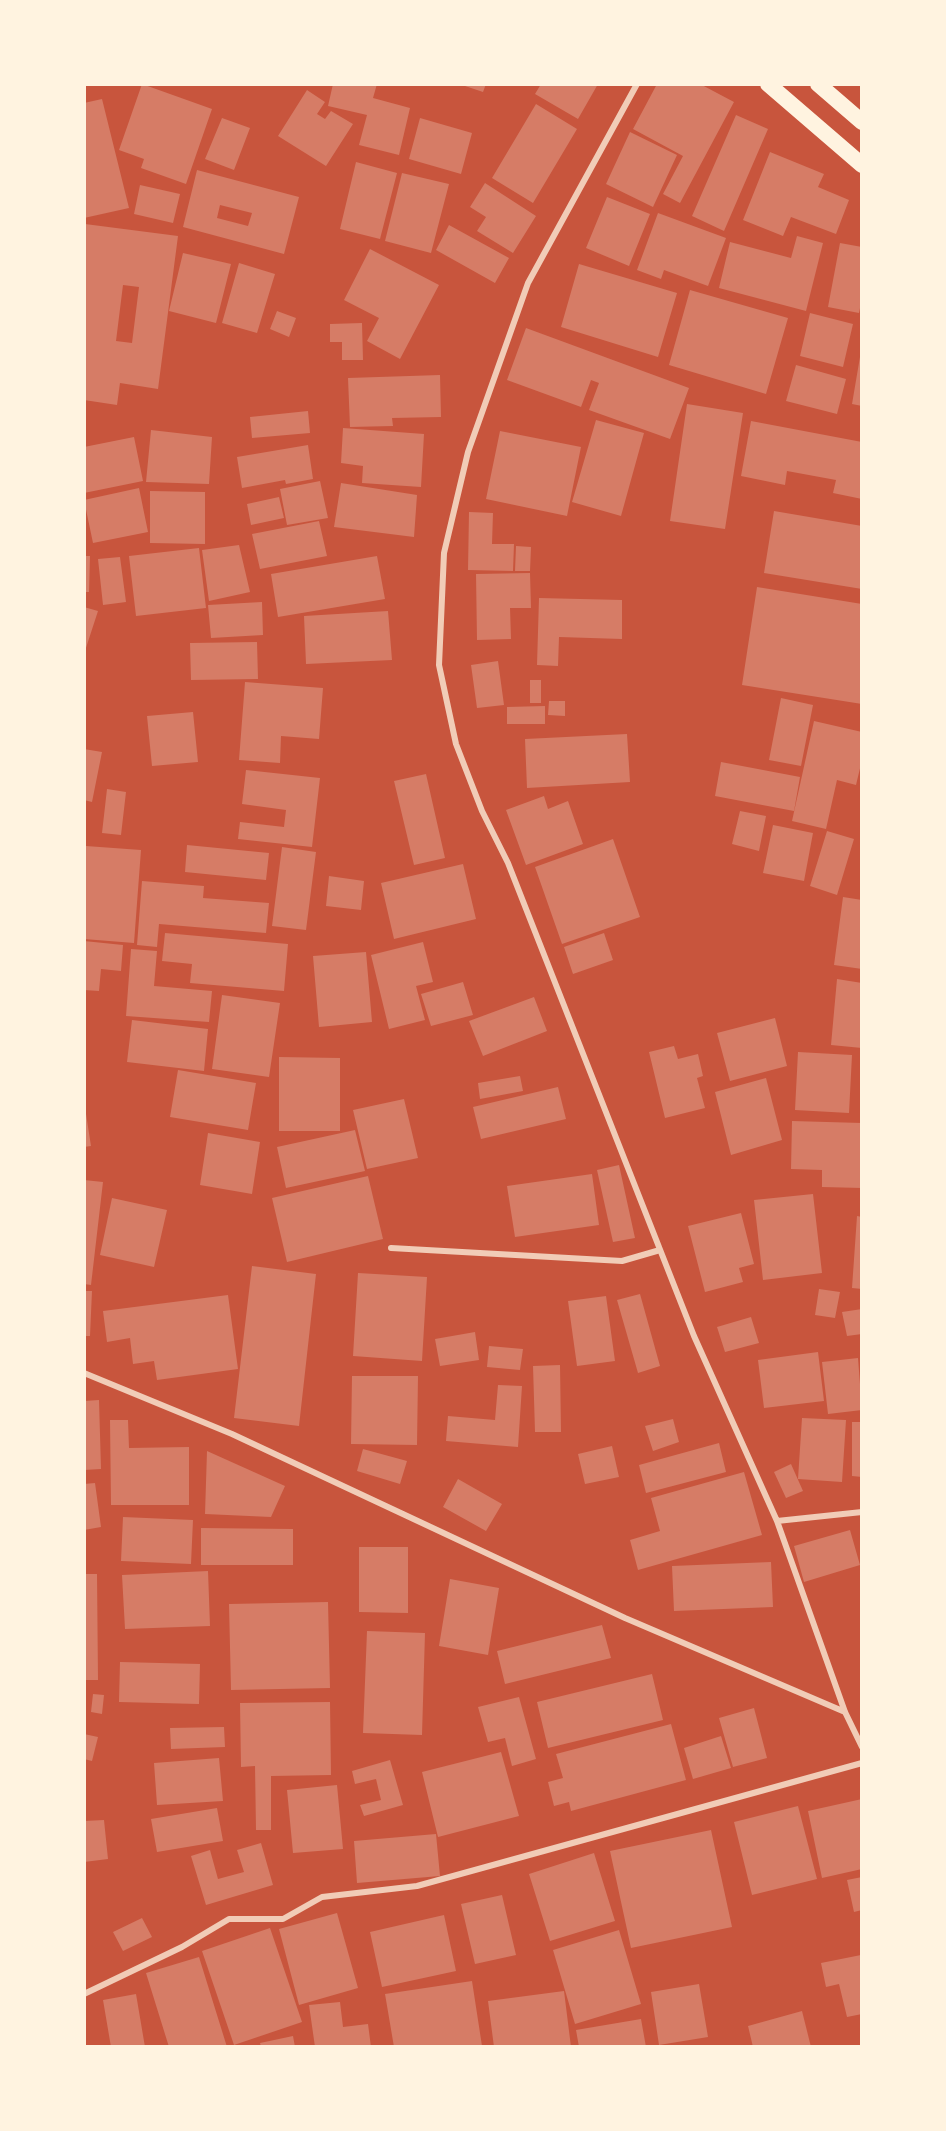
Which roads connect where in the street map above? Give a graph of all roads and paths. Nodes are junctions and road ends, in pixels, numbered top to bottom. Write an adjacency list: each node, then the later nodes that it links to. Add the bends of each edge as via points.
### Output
1 (637, 84): 7 (street, via 528,283 468,452 444,553 439,665 460,755 508,863)
2 (768, 84): 5 (highway)
3 (818, 84): 4 (highway)
4 (862, 122)
5 (862, 165)
6 (391, 1248): 7 (street, via 622,1261)
7 (660, 1250): 10 (street)
8 (84, 1373): 11 (street, via 232,1434 625,1618)
9 (862, 1512): 10 (street)
10 (777, 1521): 11 (street)
11 (845, 1712): 12 (street)
12 (862, 1747)
13 (862, 1763): 14 (street, via 417,1886 322,1897 283,1919 229,1919 182,1947)
14 (84, 1994)

